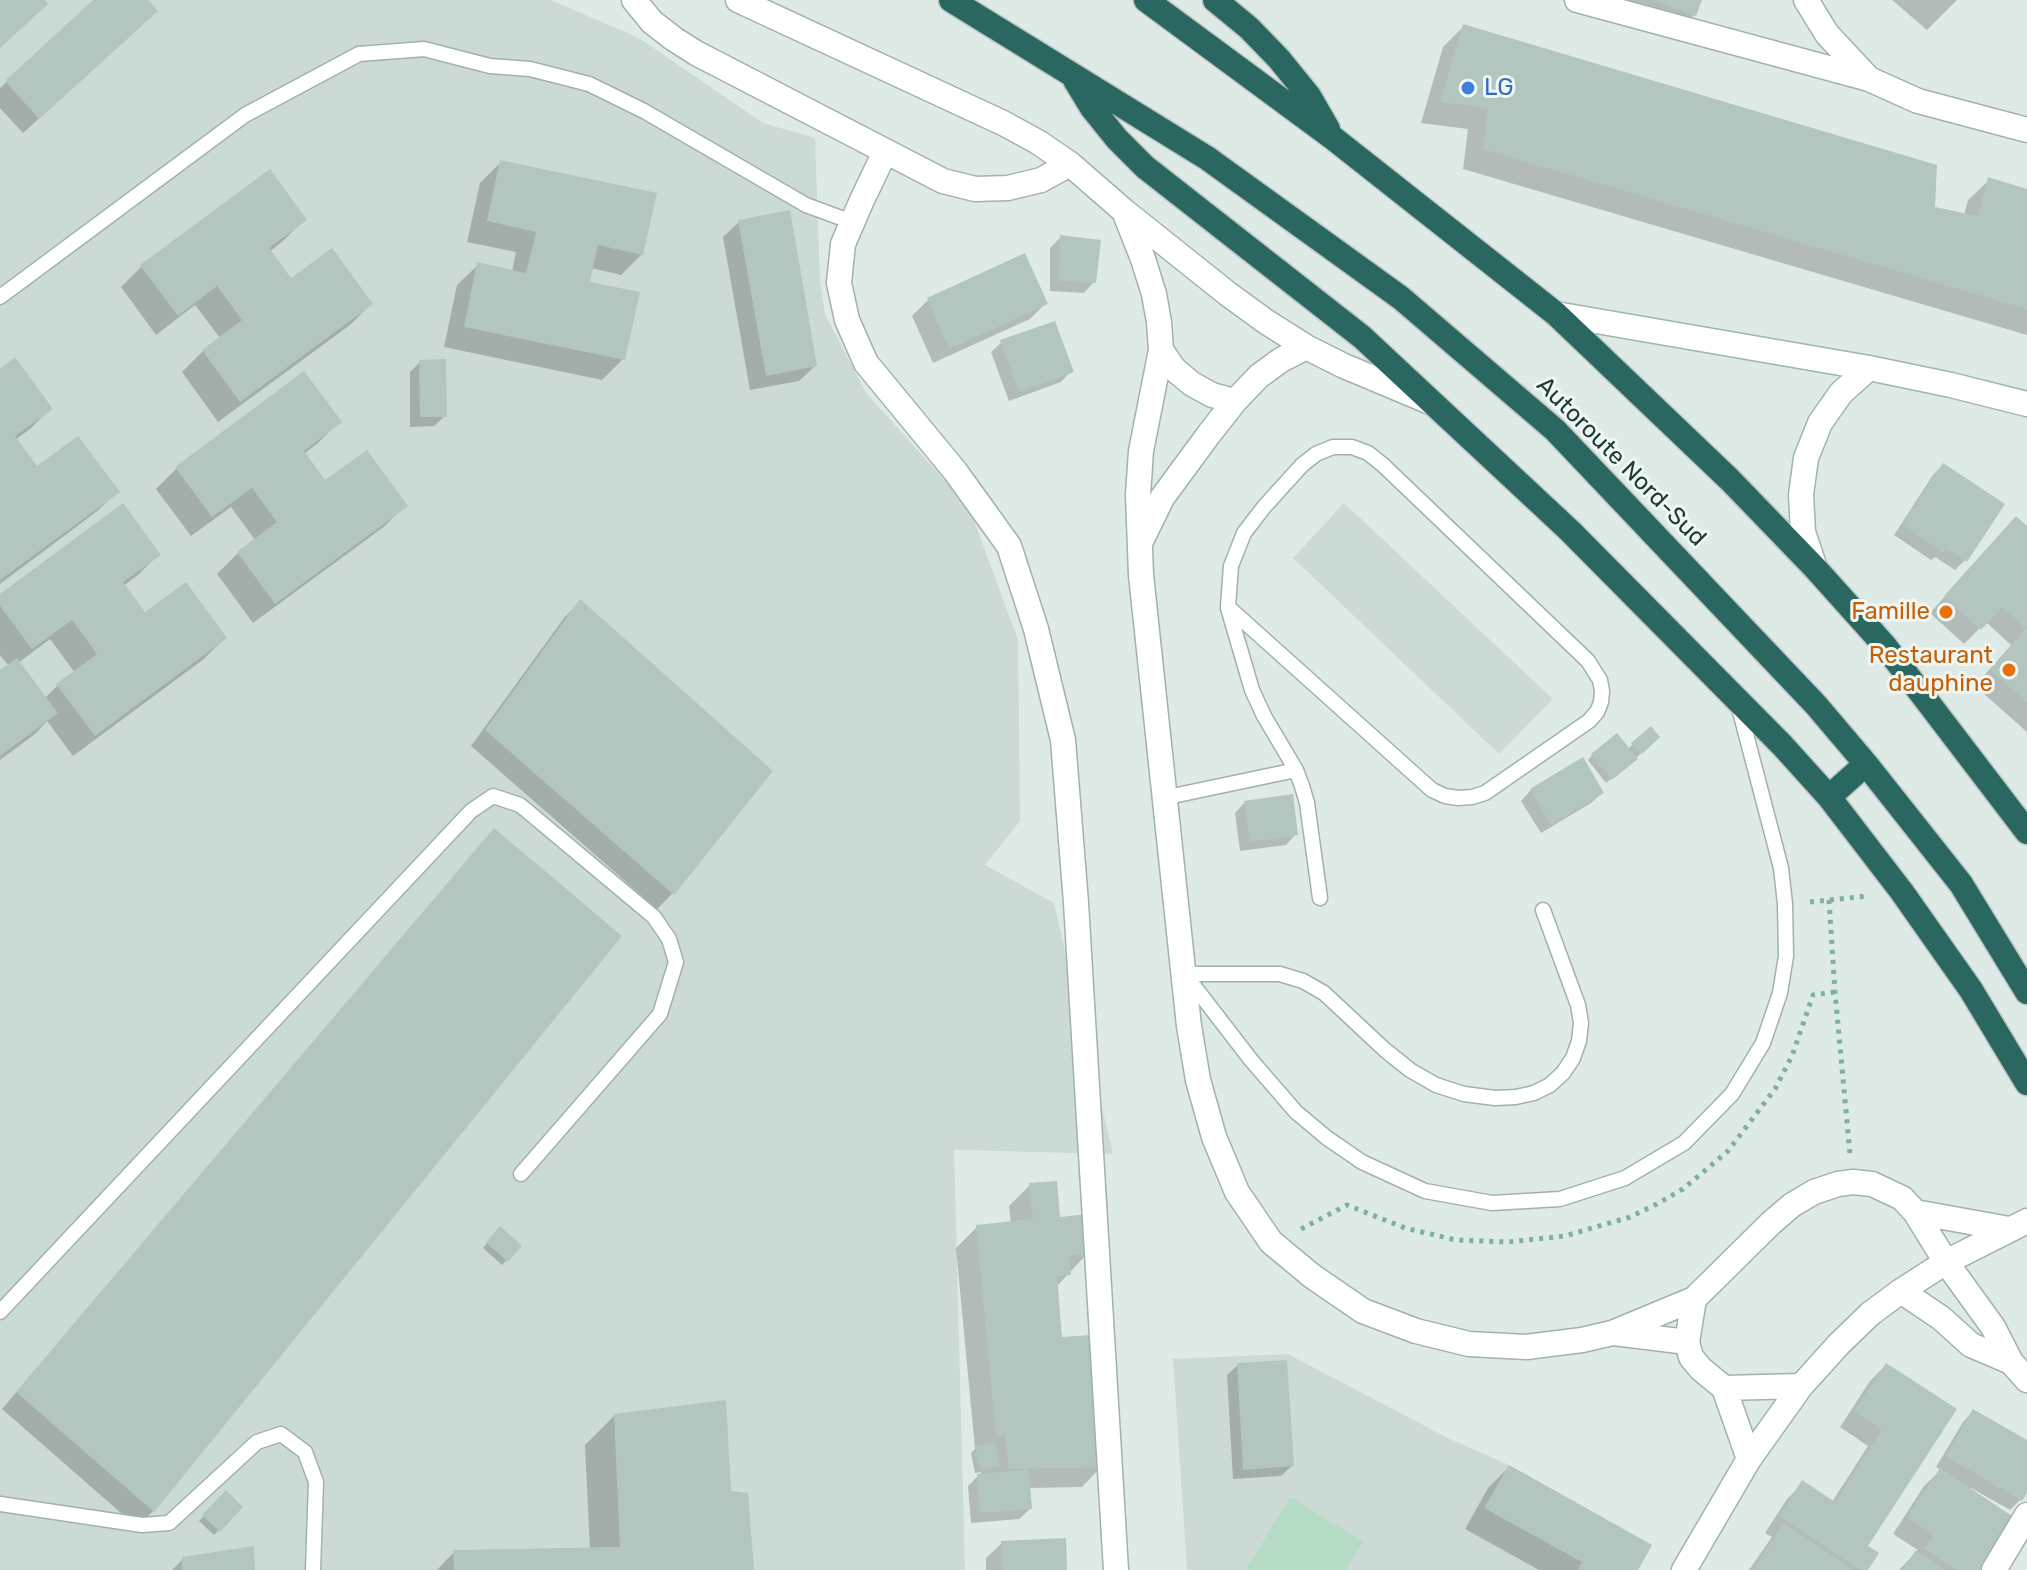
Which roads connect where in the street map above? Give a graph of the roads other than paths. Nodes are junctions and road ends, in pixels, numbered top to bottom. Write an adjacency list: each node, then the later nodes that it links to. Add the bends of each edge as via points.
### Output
1 (634, 0): 12 (street, via 652,22 696,53)
2 (738, 0): 13 (street, via 1003,123)
3 (951, 0): 8 (highway, Autoroute Nord-Sud)
4 (1146, 0): 11 (highway)
5 (1215, 0): 11 (highway, via 1279,59)
6 (1577, 0): 9 (street)
7 (1806, 0): 9 (street, via 1827,34)
8 (1072, 74): 23 (highway, via 1092,108 1145,167 1340,319); 28 (highway, Autoroute Nord-Sud, via 1207,158 1401,298 1555,430)
9 (1869, 79): 10 (street, via 1918,101)
10 (2027, 130)
11 (1333, 138): 17 (highway)
12 (885, 152): 13 (street, via 943,181 975,189 1041,180); 15 (street)
13 (1070, 164): 14 (street)
14 (1124, 211): 18 (street, via 1228,294); 19 (street, via 1154,294)
15 (852, 222): 16 (lane, via 806,205 589,84 424,49 359,54 245,115); 54 (street, via 843,244 839,283 847,320 866,363 1009,546 1063,740)
16 (0, 297)
17 (1556, 314): 20 (street); 25 (highway)
18 (1306, 347): 21 (street, via 1259,376); 23 (street)
19 (1161, 350): 21 (street, via 1192,384); 24 (street, via 1141,451)
20 (1869, 368): 22 (street); 25 (street, via 1841,393 1820,423 1806,458 1803,532)
21 (1235, 401): 24 (street, via 1162,498)
22 (2027, 404)
23 (1436, 405): 27 (highway)
24 (1140, 545): 31 (street)
25 (1815, 568): 32 (highway, via 1885,646)
26 (1228, 607): 26 (lane, via 1231,566 1244,533 1264,507 1316,454 1352,447 1383,465 1588,661 1600,680 1601,702 1589,721 1485,793 1445,796 1432,790); 29 (lane, via 1252,690)
27 (1737, 700): 30 (highway); 35 (lane, via 1781,868 1786,956 1780,993 1763,1043 1732,1094 1684,1143 1625,1178 1560,1199 1492,1203 1425,1191 1362,1162 1296,1112)
28 (1866, 764): 30 (highway); 36 (highway, Autoroute Nord-Sud, via 1961,884)
29 (1296, 770): 31 (lane); 33 (lane, via 1307,803)
30 (1829, 797): 37 (highway, via 1971,990)
31 (1163, 798): 35 (street)
32 (2027, 832)
33 (1320, 898)
34 (1543, 910): 35 (lane, via 1578,1005 1579,1041 1557,1079 1516,1097 1464,1094 1436,1085 1410,1070 1324,993 1303,981 1280,974)
35 (1184, 974): 45 (street, via 1198,1080 1214,1137 1237,1192 1271,1242 1363,1311 1416,1331 1469,1344 1526,1347)
36 (2027, 992)
37 (2027, 1083)
38 (521, 1174): 44 (lane, via 660,1014 676,962 654,917 520,805 493,796 471,811)
39 (1915, 1212): 40 (street); 41 (street); 43 (street, via 1902,1198 1872,1184 1838,1184 1814,1192 1771,1223)
40 (2018, 1225): 41 (street)
41 (1946, 1262): 42 (street); 47 (street)
42 (1901, 1291): 47 (street, via 1971,1345); 48 (street, via 1870,1314)
43 (1694, 1299): 45 (street); 46 (street)
44 (0, 1312)
45 (1612, 1333): 46 (street)
46 (1687, 1342): 49 (street, via 1691,1357)
47 (2019, 1371)
48 (1801, 1386): 49 (street); 50 (street)
49 (1724, 1388): 50 (street)
50 (1749, 1459): 55 (street)
51 (0, 1504): 53 (lane, via 142,1525 169,1523 257,1442 281,1434 305,1452 316,1482)
52 (2027, 1515): 56 (street)
53 (313, 1570)
54 (1116, 1570)
55 (1684, 1570)
56 (1994, 1570)

